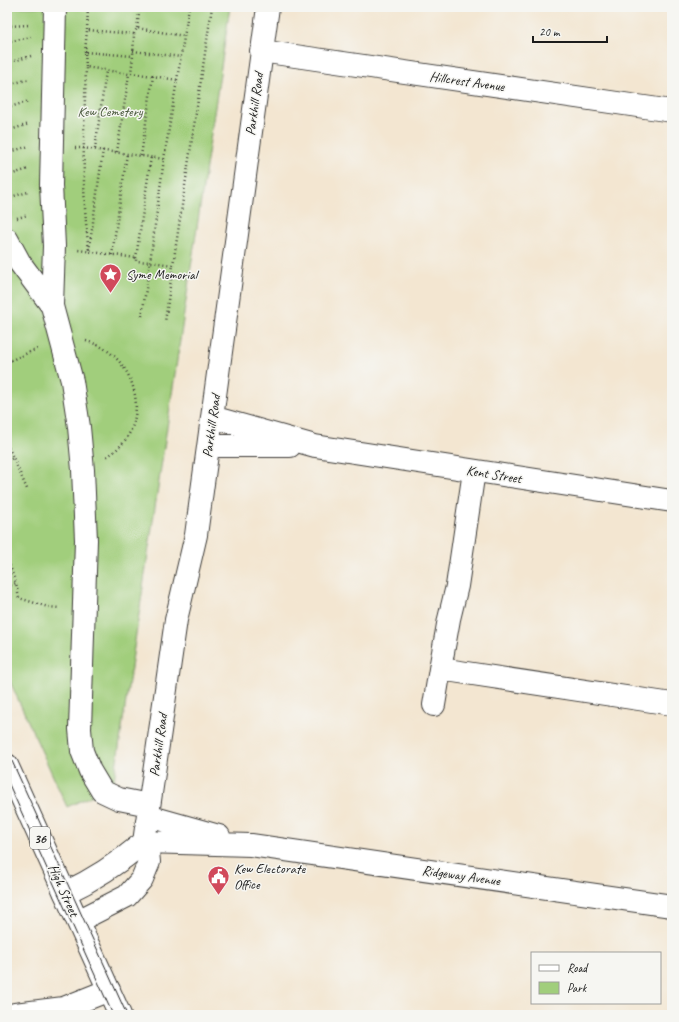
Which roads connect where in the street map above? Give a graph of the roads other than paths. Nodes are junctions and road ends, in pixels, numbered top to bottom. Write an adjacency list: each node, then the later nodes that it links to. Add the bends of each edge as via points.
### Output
1 (55, 7): 6 (street, via 51,185 54,246)
2 (268, 7): 3 (street, Parkhill Road)
3 (262, 51): 4 (street, Hillcrest Avenue); 7 (street, Parkhill Road)
4 (672, 111)
5 (7, 239): 6 (street, via 20,263)
6 (52, 306): 16 (street, Ridgeway Avenue, via 72,381 83,470 86,540 80,729 82,751 102,792)
7 (212, 417): 8 (street, Parkhill Road); 9 (street, Kent Street)
8 (209, 446): 9 (street, Kent Street); 16 (street, Parkhill Road, via 196,535 176,620)
9 (315, 446): 10 (street, Kent Street)
10 (474, 471): 11 (street, Kent Street); 12 (street, via 457,586)
11 (672, 501)
12 (440, 669): 13 (street); 14 (street)
13 (672, 704)
14 (434, 705)
15 (10, 776): 19 (street, High Street / 36)
16 (148, 811): 17 (street, Parkhill Road); 18 (street, Ridgeway Avenue)
17 (144, 842): 18 (street, Ridgeway Avenue); 19 (street, via 86,883); 21 (street, Parkhill Road, via 149,862 142,879 127,896)
18 (251, 844): 20 (street, Ridgeway Avenue)
19 (65, 893): 21 (street, High Street / 36)
20 (672, 906)
21 (78, 921): 22 (street, High Street / 36)
22 (109, 990): 23 (street, via 64,1008); 24 (street, High Street / 36)
23 (13, 1014)
24 (120, 1015)

